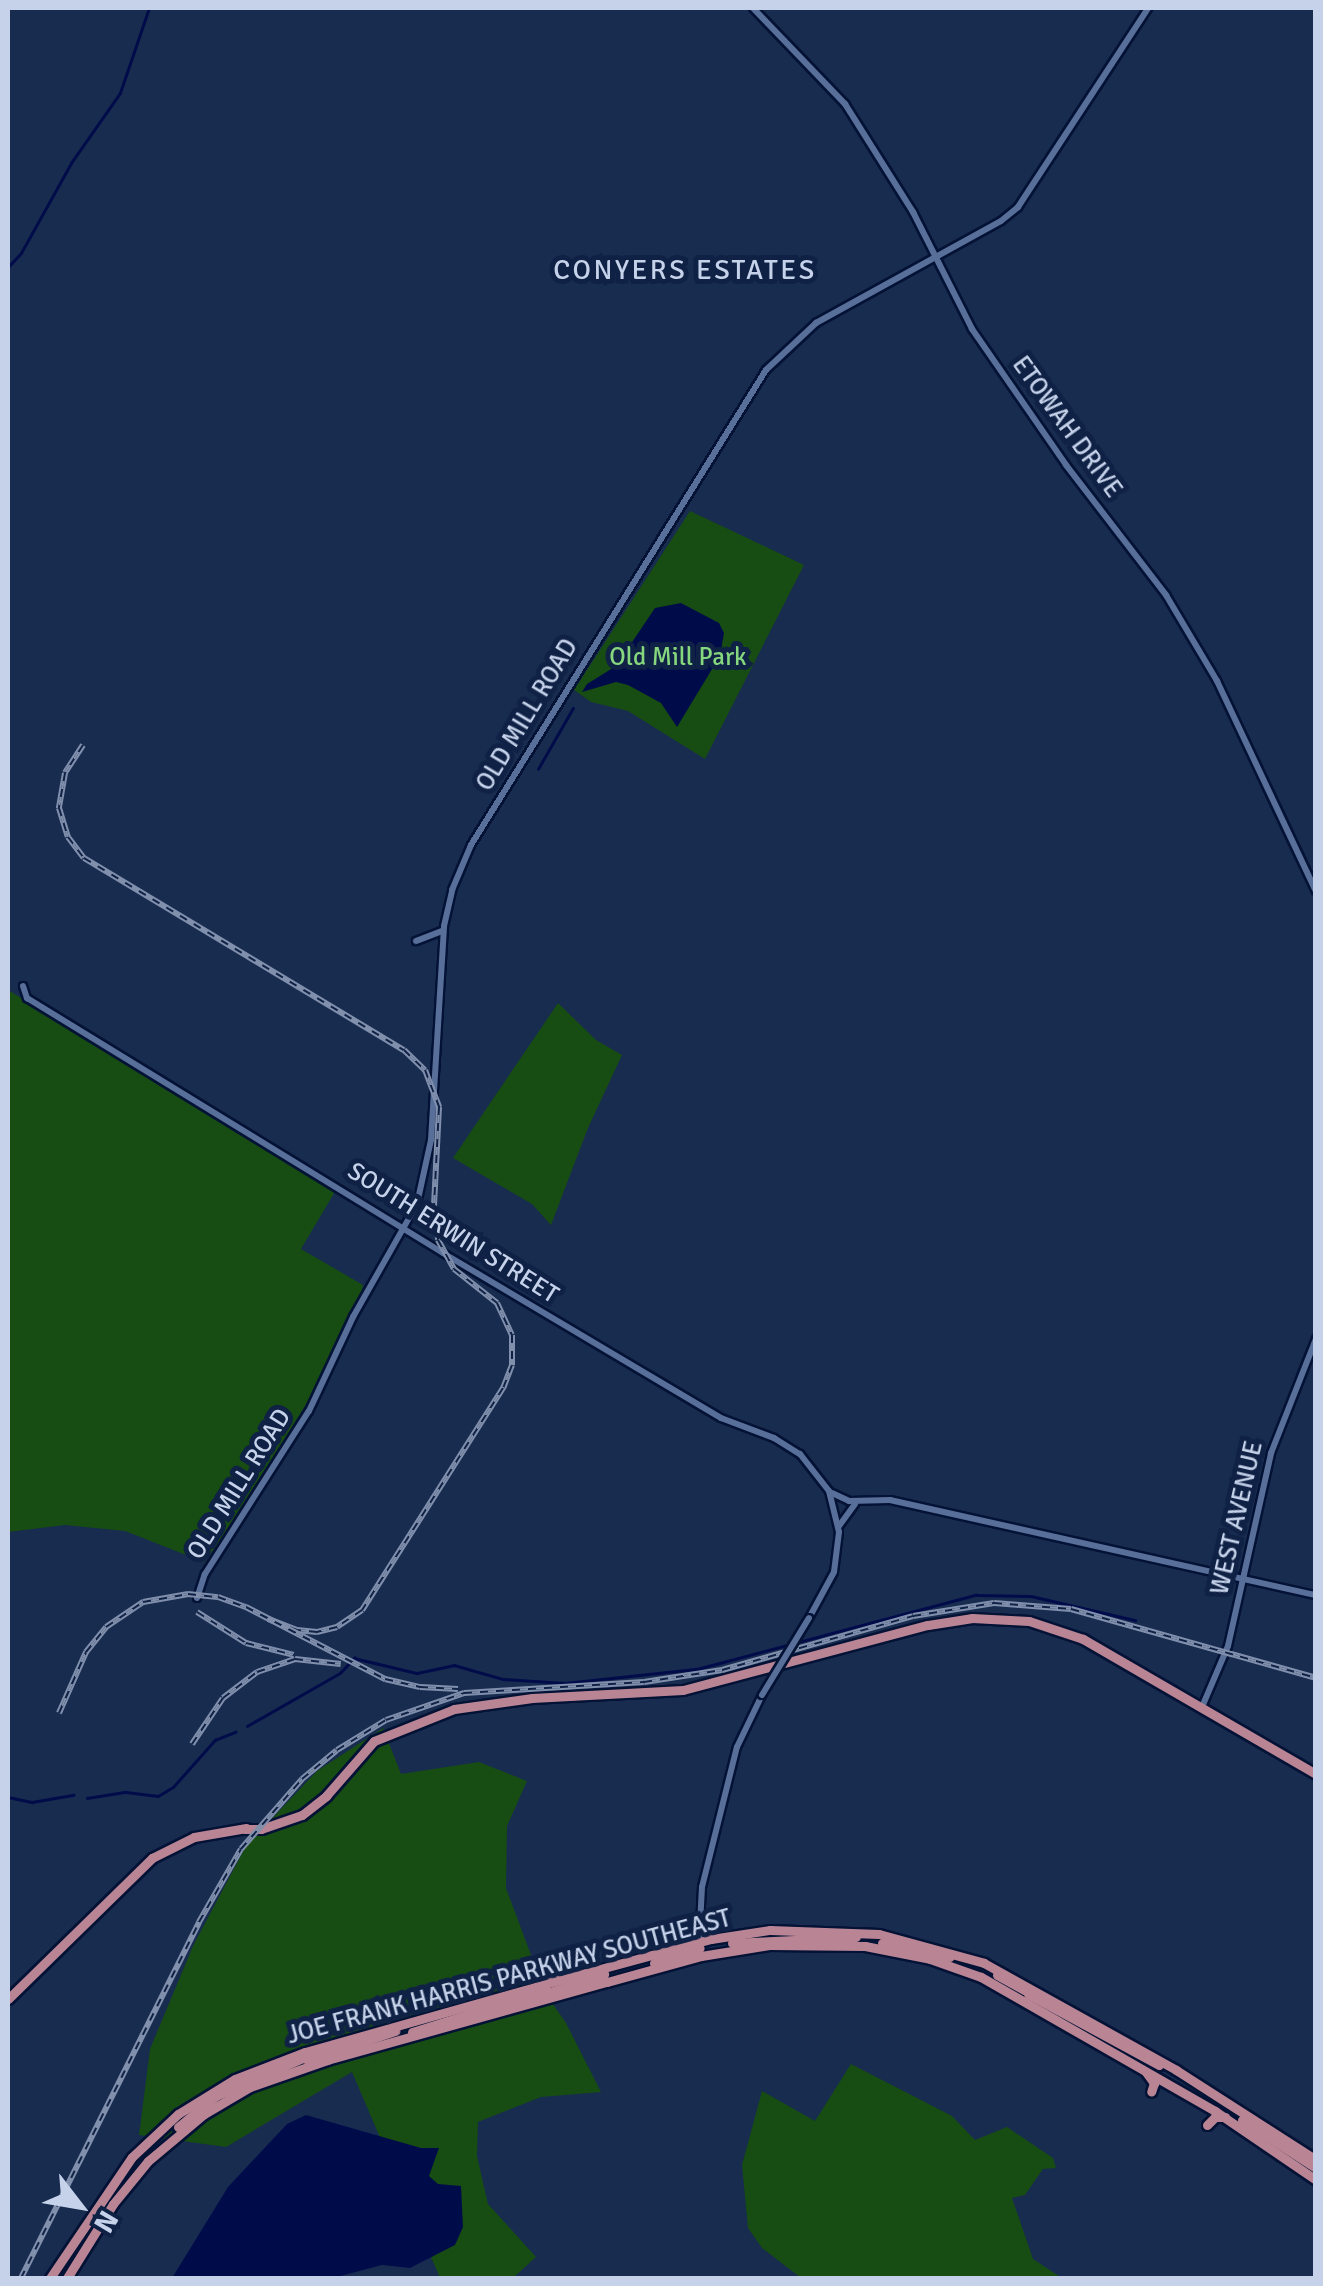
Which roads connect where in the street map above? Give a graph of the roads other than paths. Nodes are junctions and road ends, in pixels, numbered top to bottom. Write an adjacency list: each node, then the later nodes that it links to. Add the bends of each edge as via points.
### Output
1 (753, 8): 4 (street, ETOWAH DRIVE)
2 (763, 8): 4 (street)
3 (1148, 8): 5 (street, OLD MILL ROAD, via 1032,192 1001,221)
4 (766, 19): 5 (street, ETOWAH DRIVE, via 845,104)
5 (935, 256): 6 (street, ETOWAH DRIVE, via 972,329 1199,648); 7 (street, OLD MILL ROAD, via 816,324 757,381 471,845)
6 (1316, 891)
7 (443, 930): 8 (street); 10 (street, OLD MILL ROAD, via 430,1152)
8 (416, 942)
9 (23, 986): 10 (street, SOUTH ERWIN STREET, via 27,998)
10 (406, 1229): 12 (street, SOUTH ERWIN STREET, via 723,1420 783,1443); 18 (street, OLD MILL ROAD, via 353,1317 314,1402 205,1574)
11 (1316, 1339): 16 (street, WEST AVENUE, via 1271,1453)
12 (828, 1488): 13 (street); 14 (street, SOUTH ERWIN STREET)
13 (856, 1502): 14 (street); 15 (street); 16 (street, via 890,1500)
14 (835, 1508): 15 (street, SOUTH ERWIN STREET)
15 (839, 1527): 21 (street, bridge, via 835,1569 737,1746)
16 (1243, 1579): 17 (street); 19 (street, WEST AVENUE, via 1225,1658)
17 (1316, 1595)
18 (197, 1598)
19 (1202, 1707): 20 (main road); 30 (main road, via 1072,1634 1029,1621 972,1618 699,1687 454,1710 374,1741 302,1815 194,1837 152,1858)
20 (1316, 1774)
21 (697, 1919): 22 (main road); 25 (street); 26 (main road)
22 (727, 1936): 23 (main road, JOE FRANK HARRIS PARKWAY SOUTHEAST, via 810,1929); 25 (main road, JOE FRANK HARRIS PARKWAY SOUTHEAST)
23 (888, 1936): 25 (main road, via 766,1939); 33 (main road, JOE FRANK HARRIS PARKWAY SOUTHEAST, via 999,1970)
24 (854, 1945): 25 (main road, JOE FRANK HARRIS PARKWAY SOUTHEAST); 35 (main road, JOE FRANK HARRIS PARKWAY SOUTHEAST, via 930,1959 981,1978); 36 (main road, via 920,1949 978,1968 1121,2048)
25 (700, 1949): 26 (main road, JOE FRANK HARRIS PARKWAY SOUTHEAST); 31 (main road, JOE FRANK HARRIS PARKWAY SOUTHEAST)
26 (672, 1950): 27 (main road, JOE FRANK HARRIS PARKWAY SOUTHEAST)
27 (639, 1958): 29 (main road, JOE FRANK HARRIS PARKWAY SOUTHEAST); 31 (main road, via 430,2023)
28 (542, 1973): 29 (main road)
29 (561, 1980): 34 (main road, JOE FRANK HARRIS PARKWAY SOUTHEAST)
30 (8, 1999)
31 (396, 2041): 34 (main road, JOE FRANK HARRIS PARKWAY SOUTHEAST)
32 (1167, 2052): 33 (main road)
33 (1154, 2057): 36 (main road, JOE FRANK HARRIS PARKWAY SOUTHEAST)
34 (307, 2058): 46 (main road, JOE FRANK HARRIS PARKWAY SOUTHEAST, via 234,2080 164,2126 114,2180); 47 (main road, JOE FRANK HARRIS PARKWAY SOUTHEAST, via 231,2097 160,2148)
35 (1141, 2067): 38 (main road, via 1154,2080); 40 (main road, JOE FRANK HARRIS PARKWAY SOUTHEAST)
36 (1176, 2070): 39 (main road, JOE FRANK HARRIS PARKWAY SOUTHEAST)
37 (1228, 2088): 39 (main road)
38 (1151, 2092)
39 (1230, 2103): 43 (main road, JOE FRANK HARRIS PARKWAY SOUTHEAST)
40 (1216, 2111): 41 (main road, JOE FRANK HARRIS PARKWAY SOUTHEAST); 44 (main road, via 1260,2130)
41 (1226, 2117): 42 (main road); 45 (main road, JOE FRANK HARRIS PARKWAY SOUTHEAST)
42 (1207, 2125)
43 (1316, 2160)
44 (1316, 2168)
45 (1316, 2180)
46 (50, 2278)
47 (67, 2278)

